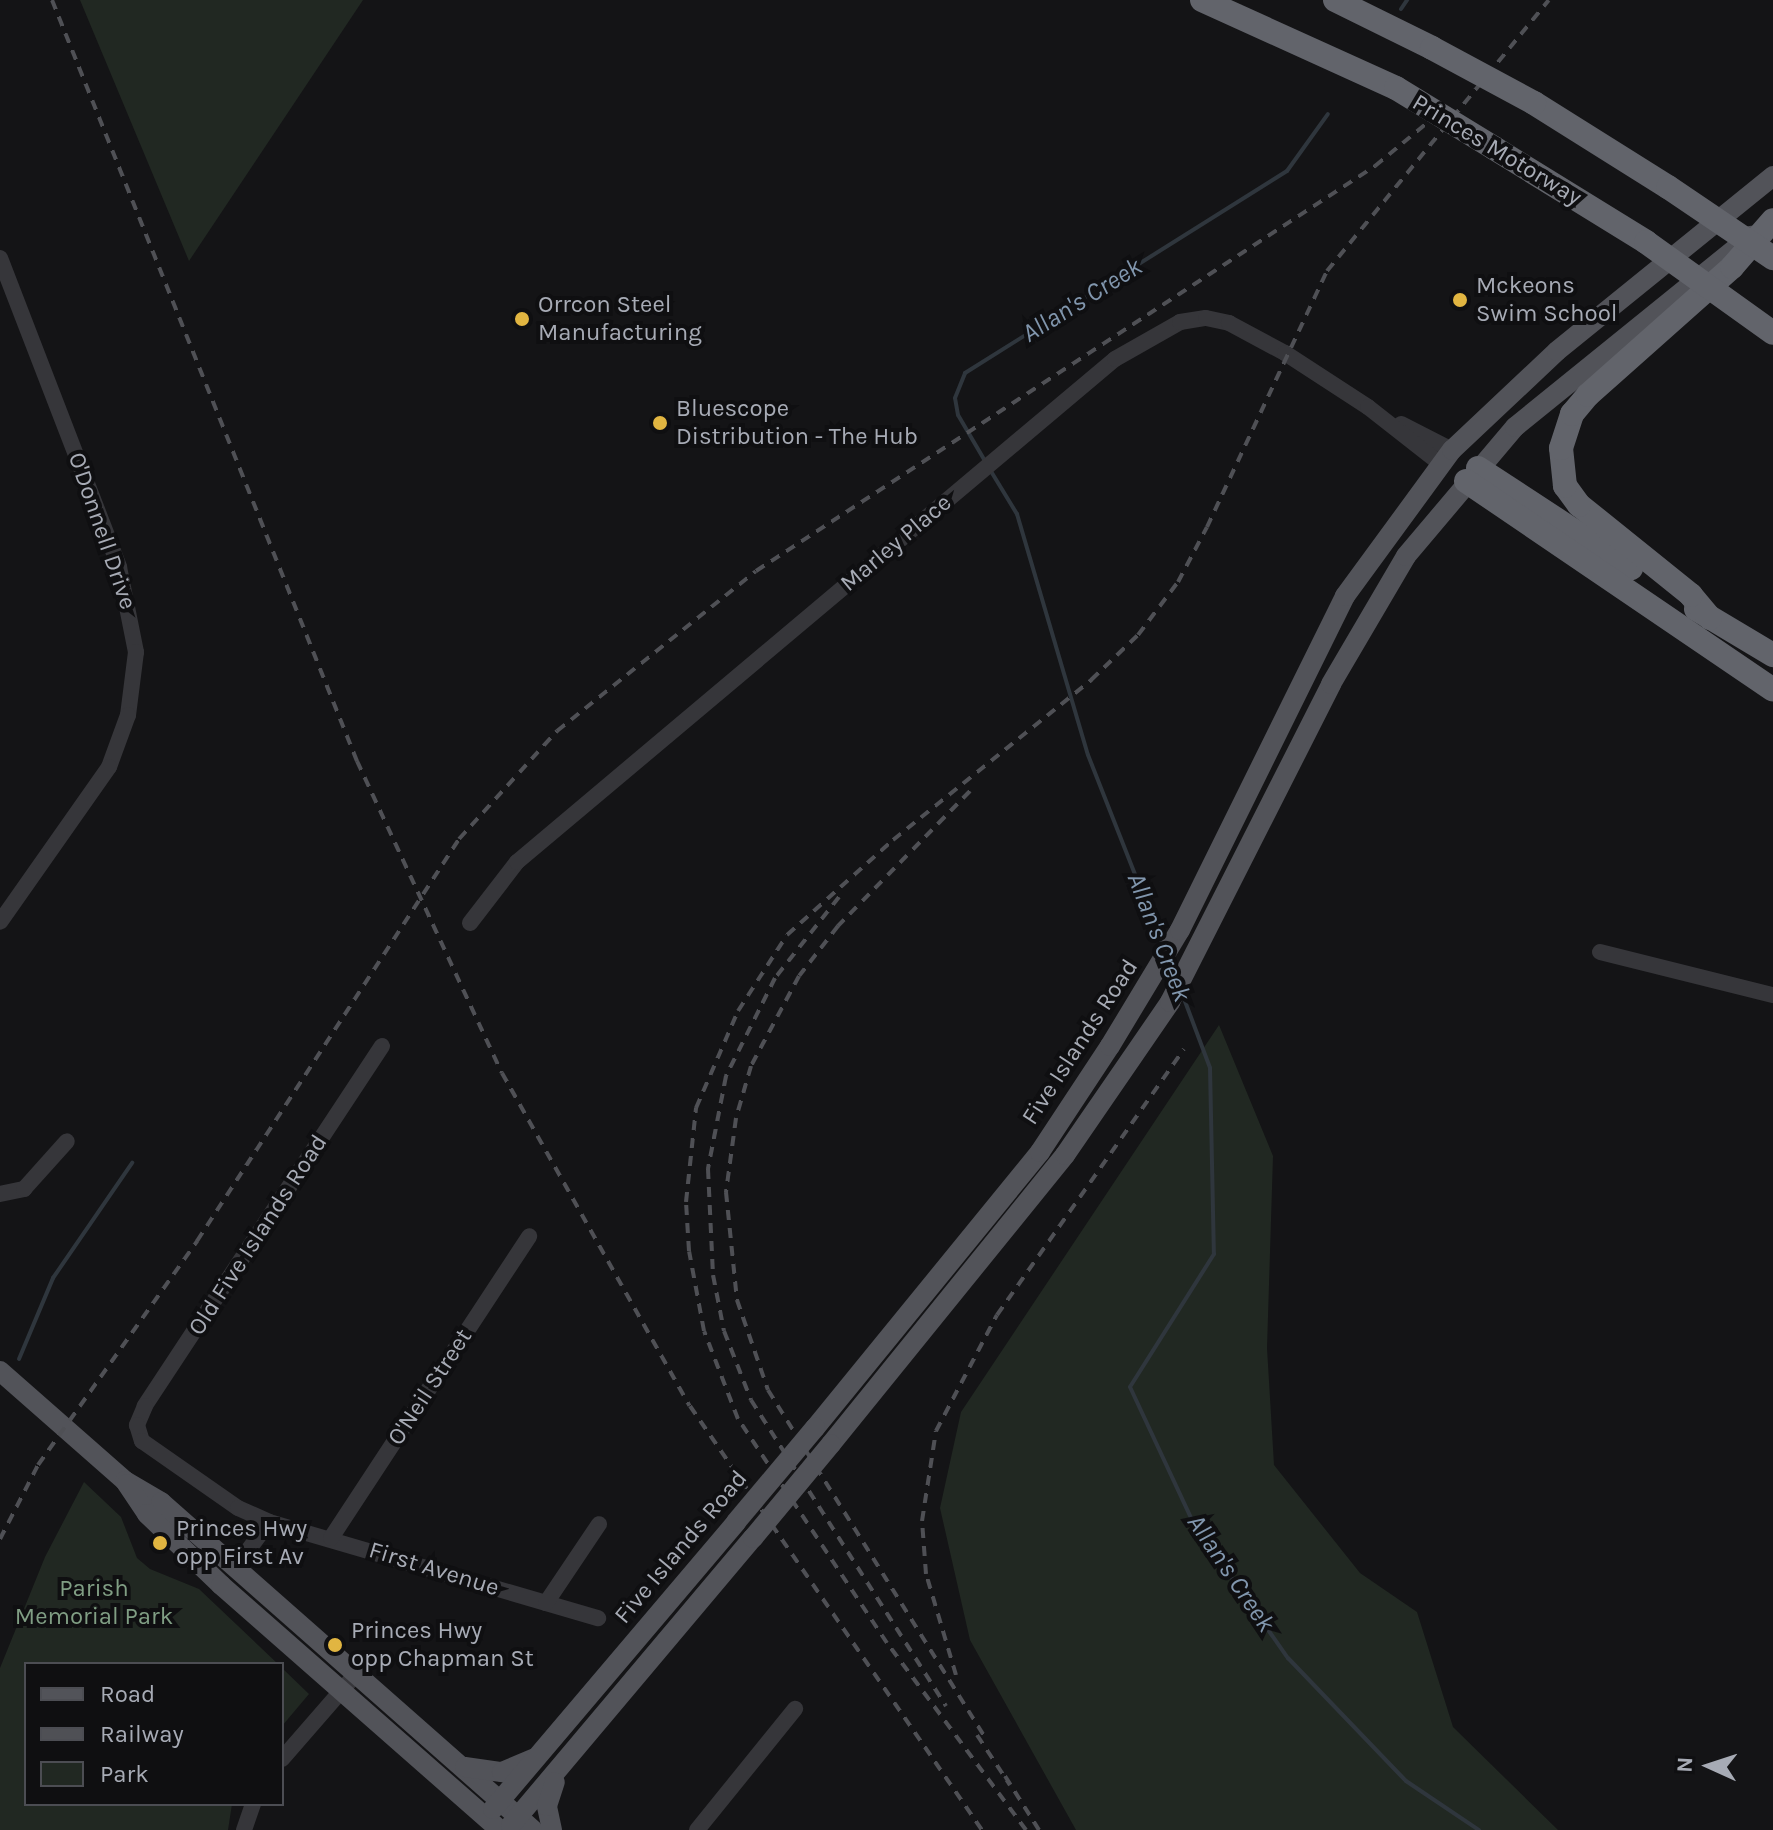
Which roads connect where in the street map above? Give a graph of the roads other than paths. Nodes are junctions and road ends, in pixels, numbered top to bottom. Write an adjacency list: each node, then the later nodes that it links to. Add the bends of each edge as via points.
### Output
1 (1202, 0): 7 (highway, Princes Motorway, bridge, via 1396,88 1646,242)
2 (1335, 0): 6 (highway, bridge, via 1534,103)
3 (1773, 176): 8 (main road, Five Islands Road, via 1557,351)
4 (1773, 220): 9 (main road, Five Islands Road, via 1597,355); 10 (highway, via 1732,267 1588,395 1572,414 1561,448 1565,486 1579,505 1691,595)
5 (0, 258): 13 (street, O'Donnell Drive, via 119,567 136,652 128,715 109,767)
6 (1773, 258)
7 (1773, 333)
8 (1447, 458): 9 (main road); 14 (street, Marley Place, via 1229,323 1206,318 1180,322 1115,359 517,862); 34 (main road, Five Islands Road, bridge, via 1345,596 1180,930 1040,1152)
9 (1472, 475): 10 (highway); 12 (highway); 37 (main road, Five Islands Road, bridge, via 1406,556 1368,615 1194,960 1065,1155)
10 (1710, 618): 11 (highway)
11 (1773, 655)
12 (1773, 690)
13 (0, 922)
14 (470, 923)
15 (1600, 952): 16 (street)
16 (1773, 995)
17 (382, 1046): 22 (street, Old Five Islands Road)
18 (67, 1141): 19 (street, via 24,1189)
19 (0, 1194)
20 (529, 1236): 26 (street, O'Neil Street)
21 (1, 1371): 23 (main road)
22 (137, 1425): 24 (street, First Avenue, via 152,1451)
23 (125, 1481): 27 (main road, via 161,1502); 28 (main road, via 147,1514)
24 (269, 1522): 26 (street, First Avenue); 27 (street)
25 (599, 1524): 29 (street)
26 (331, 1538): 29 (street, First Avenue)
27 (235, 1568): 28 (main road); 31 (main road)
28 (221, 1585): 32 (main road)
29 (546, 1603): 30 (street, First Avenue)
30 (598, 1618)
31 (356, 1674): 32 (street); 36 (main road)
32 (340, 1692): 35 (street); 40 (main road)
33 (795, 1709): 44 (street)
34 (540, 1755): 36 (main road, via 502,1772); 38 (main road, Five Islands Road)
35 (284, 1757)
36 (461, 1766): 38 (main road)
37 (559, 1771): 41 (main road, Five Islands Road); 43 (main road, via 547,1806)
38 (499, 1800): 40 (main road, Five Islands Road); 41 (main road)
39 (252, 1806): 42 (street)
40 (493, 1824)
41 (520, 1826)
42 (244, 1830)
43 (552, 1830)
44 (697, 1830)

